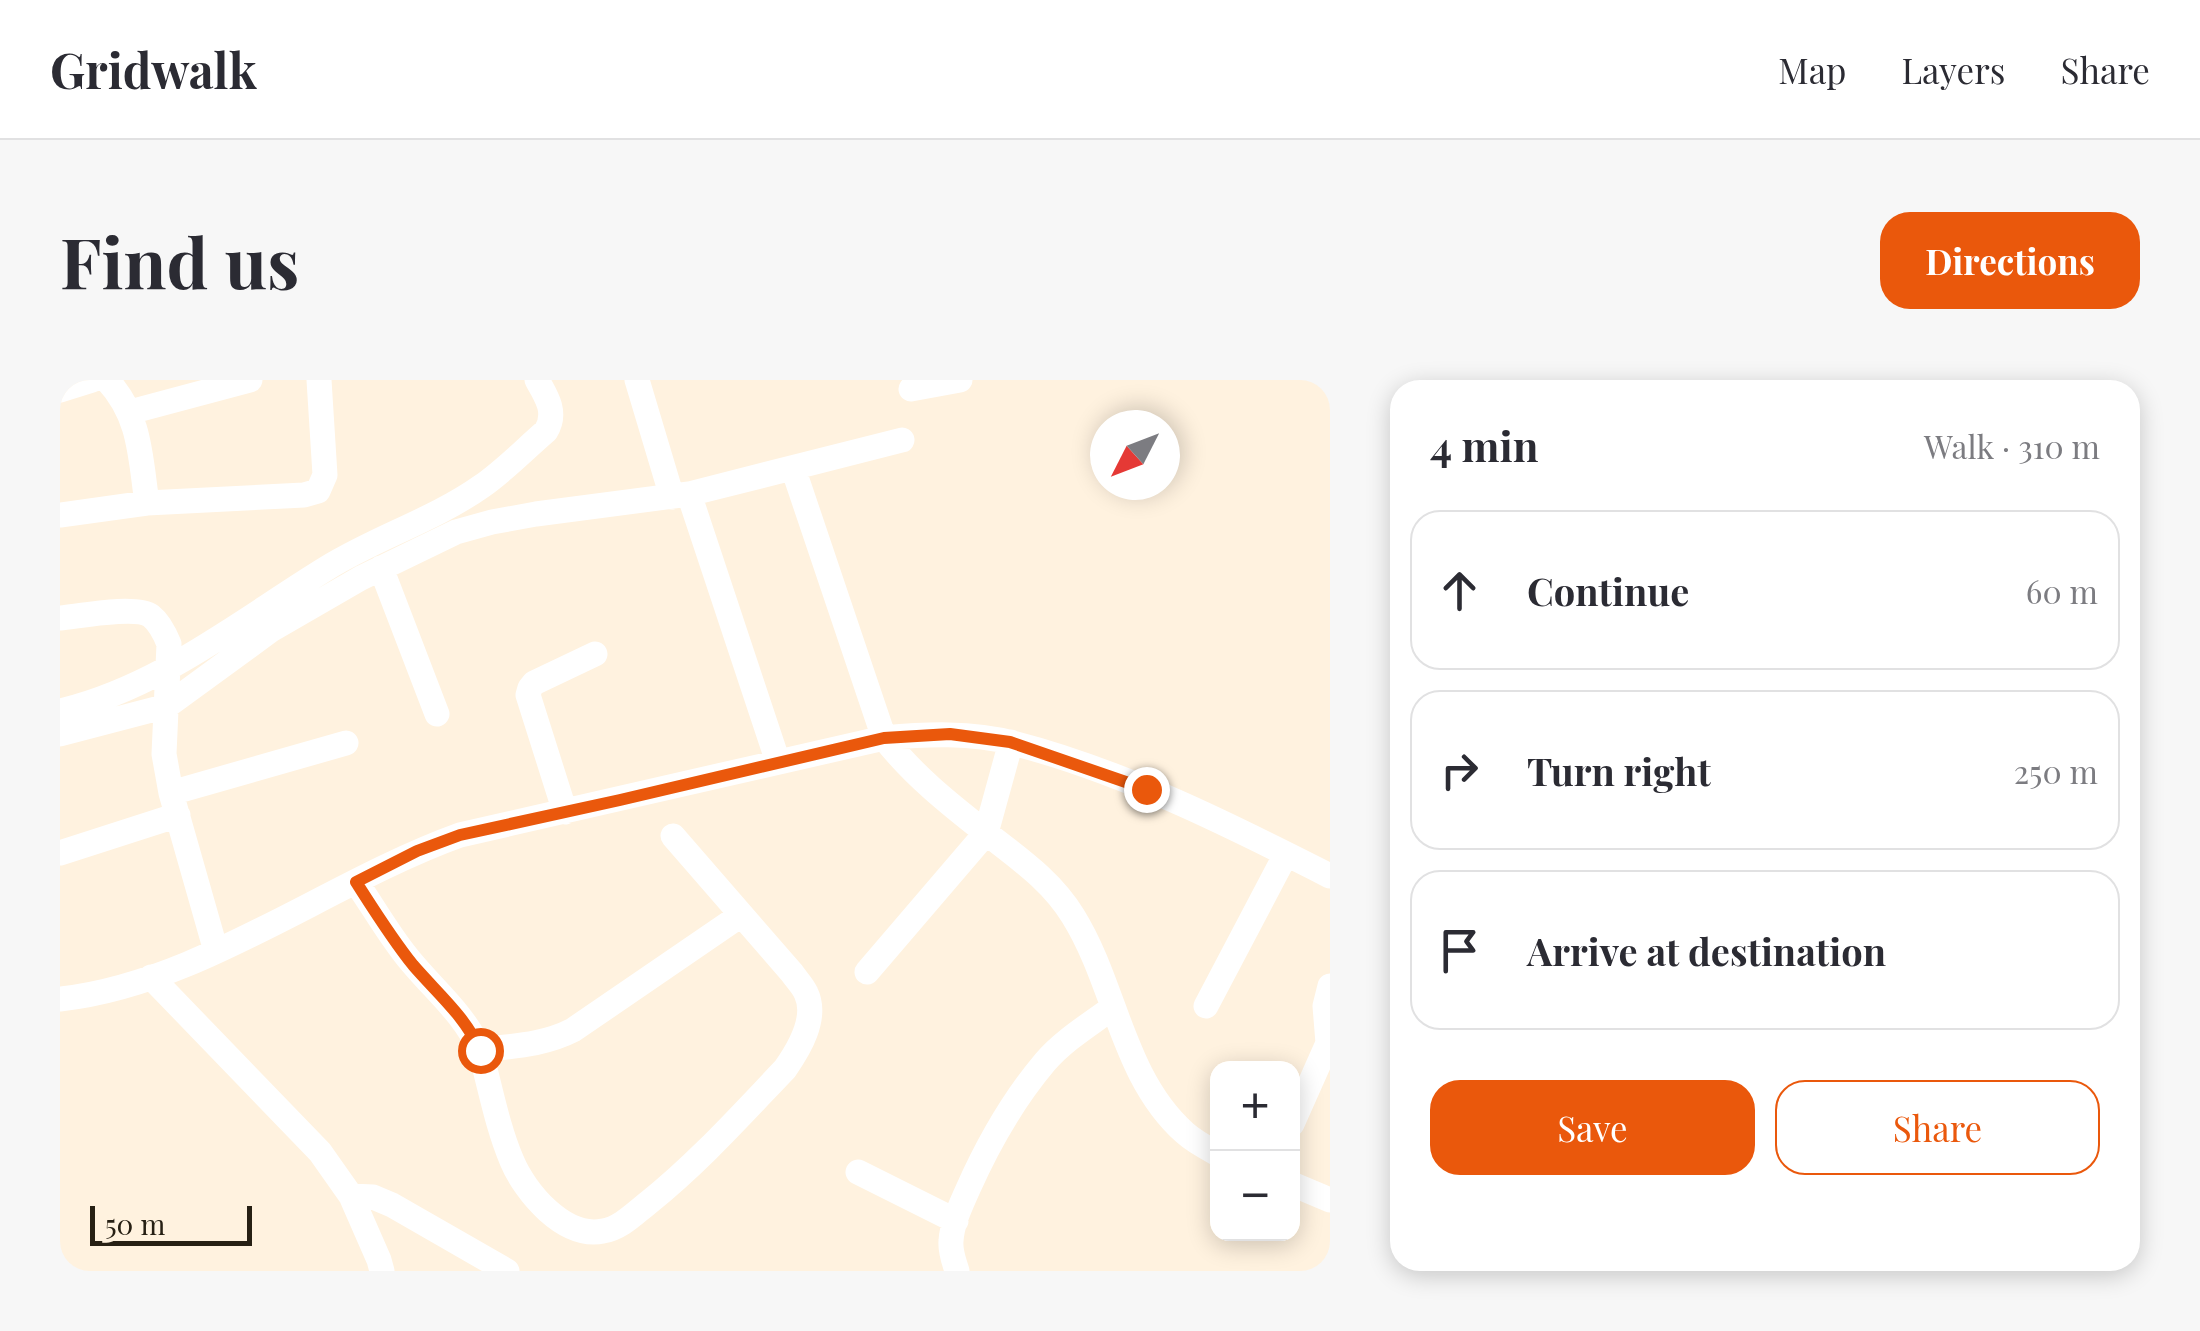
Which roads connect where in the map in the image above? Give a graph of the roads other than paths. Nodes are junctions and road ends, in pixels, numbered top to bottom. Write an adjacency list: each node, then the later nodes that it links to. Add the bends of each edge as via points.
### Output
1 (92, 380): 9 (street)
2 (107, 380): 10 (street)
3 (250, 380): 10 (street)
4 (319, 380): 14 (street, via 325,475 318,490)
5 (538, 380): 19 (street, via 551,422 482,486 330,566)
6 (637, 380): 13 (street)
7 (960, 380): 8 (street)
8 (911, 389)
9 (60, 390)
10 (130, 412): 14 (street)
11 (902, 440): 12 (street)
12 (792, 468): 13 (street); 23 (street)
13 (681, 496): 16 (street, via 492,522); 26 (street)
14 (148, 503): 15 (street)
15 (60, 515)
16 (381, 568): 19 (street); 21 (street)
17 (60, 618): 19 (street, via 141,610 154,617 169,644)
18 (596, 654): 28 (street, via 534,684 528,695)
19 (168, 688): 20 (street, via 136,685); 22 (street); 27 (street, via 164,754)
20 (60, 711)
21 (438, 714)
22 (60, 734)
23 (884, 738): 24 (street, via 950,734); 26 (street); 29 (street, via 932,790)
24 (1010, 742): 29 (street); 32 (street, via 1146,789)
25 (346, 743): 27 (street)
26 (778, 762): 28 (street)
27 (174, 804): 31 (street); 36 (street)
28 (565, 812): 34 (street, via 460,835)
29 (986, 833): 37 (street); 42 (street, via 1044,878 1071,912)
30 (673, 836): 35 (street)
31 (60, 853)
32 (1286, 854): 33 (street); 41 (street)
33 (1330, 876)
34 (356, 882): 36 (street); 43 (street)
35 (742, 914): 43 (street, via 556,1039); 43 (street, via 807,995 807,1028 786,1069 685,1174 620,1224 590,1232 555,1218 536,1198 513,1164)
36 (216, 950): 38 (street)
37 (867, 972)
38 (151, 977): 40 (street); 48 (street, via 320,1152)
39 (1330, 986): 44 (street, via 1328,1043)
40 (60, 999)
41 (1206, 1006)
42 (1112, 1008): 45 (street, via 1166,1113); 50 (street, via 1045,1062 982,1156)
43 (480, 1050)
44 (1300, 1106)
45 (1213, 1151)
46 (858, 1172): 50 (street)
47 (1300, 1187): 49 (street)
48 (350, 1196): 51 (street); 52 (street, via 392,1205)
49 (1330, 1200)
50 (956, 1221): 53 (street, via 950,1240)
51 (382, 1271)
52 (507, 1271)
53 (958, 1271)

